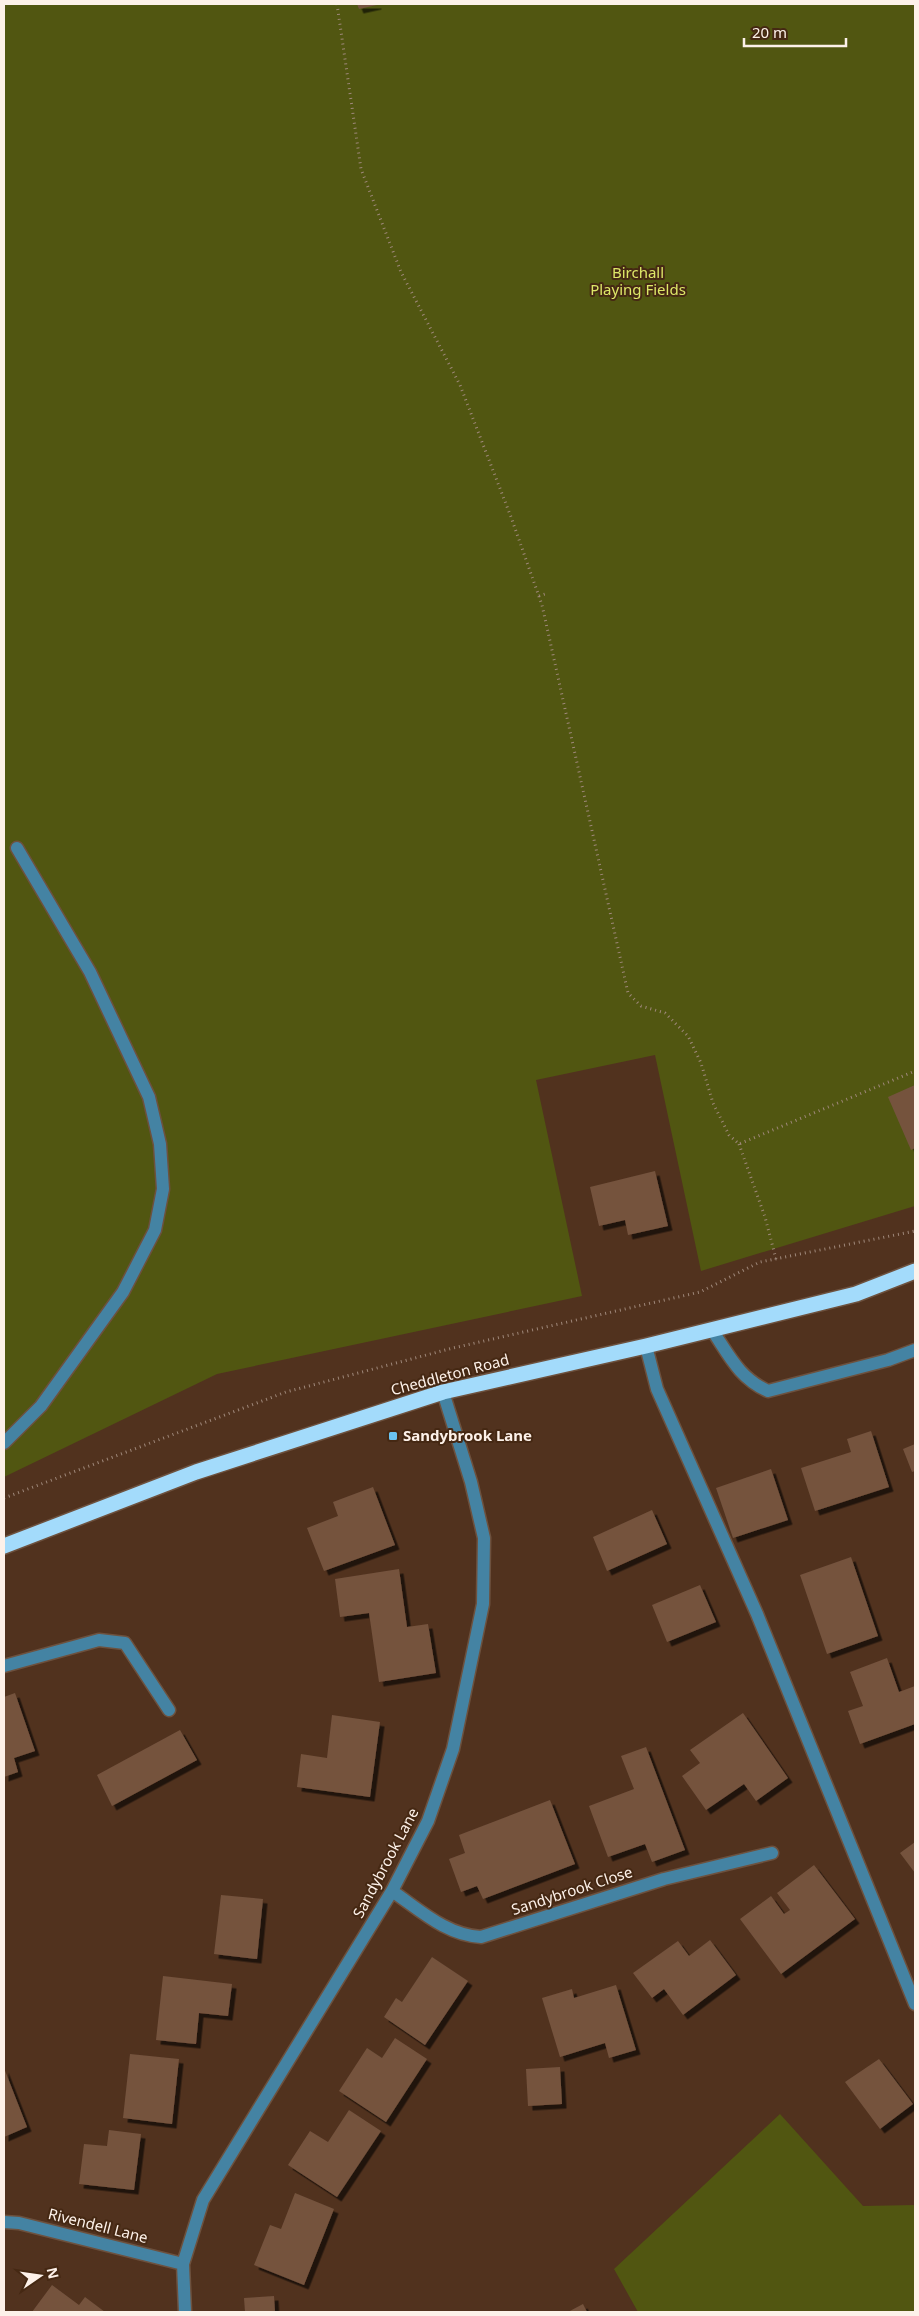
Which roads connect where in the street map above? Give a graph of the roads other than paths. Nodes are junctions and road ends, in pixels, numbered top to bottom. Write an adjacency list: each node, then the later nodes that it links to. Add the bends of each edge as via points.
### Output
1 (17, 848): 7 (street, via 90,972 149,1097 160,1144 163,1189 155,1230 123,1292 41,1406)
2 (915, 1271): 3 (highway, Cheddleton Road, via 856,1294)
3 (712, 1330): 4 (highway, Cheddleton Road); 5 (street, via 740,1372 752,1384 768,1391)
4 (646, 1346): 6 (highway, Cheddleton Road); 13 (street, via 657,1388 757,1614)
5 (915, 1350)
6 (443, 1392): 8 (highway, Cheddleton Road, via 196,1472); 12 (street, Sandybrook Lane, via 471,1482 484,1538 484,1604 453,1749 428,1822)
7 (4, 1443)
8 (4, 1546)
9 (4, 1666): 10 (street, via 99,1640 125,1643)
10 (169, 1710)
11 (772, 1853): 12 (street, Sandybrook Close, via 664,1879 481,1937 464,1936 445,1928)
12 (392, 1891): 15 (street, Sandybrook Lane, via 203,2200)
13 (915, 2004)
14 (4, 2222): 15 (street, Rivendell Lane)
15 (183, 2264): 16 (street, Sandybrook Lane)
16 (185, 2312)

